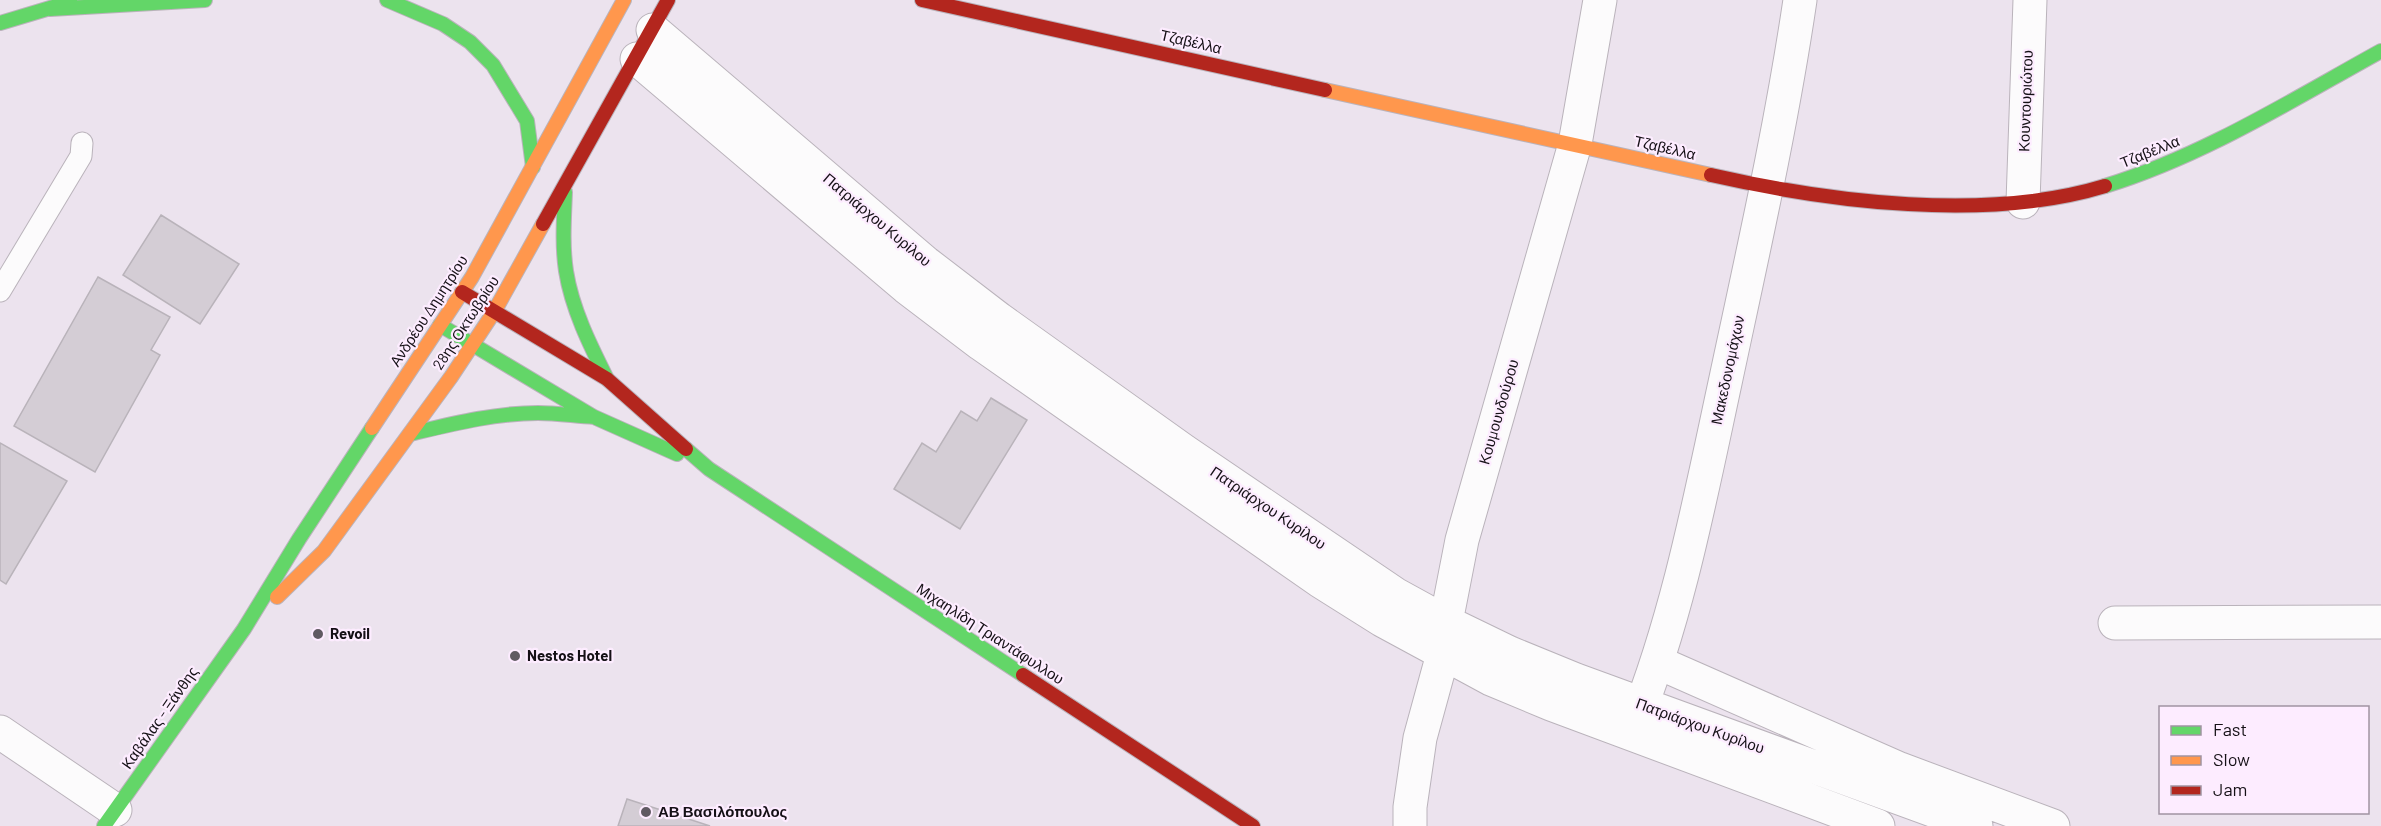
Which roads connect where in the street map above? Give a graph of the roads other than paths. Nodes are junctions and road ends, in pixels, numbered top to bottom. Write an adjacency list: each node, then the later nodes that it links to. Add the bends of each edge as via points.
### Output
1 (1, 0): 13 (street)
2 (78, 0): 12 (street)
3 (205, 0): 12 (street)
4 (387, 0): 20 (street, via 443,24 493,64 527,121)
5 (624, 0): 20 (street, Ανδρέου Δημητρίου)
6 (668, 0): 15 (street, 28ης Οκτωβρίου)
7 (922, 0): 11 (street, Τζαβέλλα)
8 (1600, 0): 19 (street, Κουμουνδούρου)
9 (1800, 0): 22 (street, Μακεδονομάχων)
10 (2030, 0): 23 (street, Κουντουριώτου)
11 (990, 8): 19 (street, Τζαβέλλα)
12 (50, 9): 14 (street)
13 (0, 12)
14 (0, 23)
15 (653, 30): 17 (street, 28ης Οκτωβρίου); 24 (street, Πατριάρχου Κυρίλου)
16 (2381, 51): 23 (street, Τζαβέλλα, via 2189,155 2081,194)
17 (637, 59): 21 (street, 28ης Οκτωβρίου); 24 (street, Πατριάρχου Κυρίλου)
18 (82, 143): 25 (lane, via 81,156)
19 (1575, 144): 22 (street, Τζαβέλλα); 37 (street, Κουμουνδούρου, via 1462,540)
20 (533, 167): 26 (street, Ανδρέου Δημητρίου)
21 (565, 187): 27 (street, 28ης Οκτωβρίου); 30 (street, via 567,279 582,326)
22 (1767, 188): 23 (street, Τζαβέλλα, via 1926,205); 38 (street, Μακεδονομάχων, via 1682,579)
23 (2023, 202)
24 (916, 275): 37 (street, Πατριάρχου Κυρίλου, via 981,344 1176,463 1320,581 1382,620)
25 (0, 291)
26 (462, 292): 27 (street, Μιχαηλίδη Τριαντάφυλλου); 28 (street, Ανδρέου Δημητρίου)
27 (494, 312): 29 (street, 28ης Οκτωβρίου); 30 (street, Μιχαηλίδη Τριαντάφυλλου)
28 (440, 325): 29 (street, Μιχαηλίδη Τριαντάφυλλου); 36 (street, Ανδρέου Δημητρίου, via 299,538)
29 (473, 345): 31 (street, Μιχαηλίδη Τριαντάφυλλου); 32 (street, 28ης Οκτωβρίου)
30 (607, 379): 33 (street, Μιχαηλίδη Τριαντάφυλλου)
31 (594, 417): 32 (street, via 501,415); 33 (street, Μιχαηλίδη Τριαντάφυλλου)
32 (410, 434): 36 (street, 28ης Οκτωβρίου, via 324,551)
33 (709, 469): 42 (street, Μιχαηλίδη Τριαντάφυλλου)
34 (2381, 621): 35 (street)
35 (2115, 623)
36 (244, 629): 41 (street, Καβάλας - Ξάνθης)
37 (1444, 638): 39 (street, Πατριάρχου Κυρίλου, via 1510,653); 43 (street, Κουμουνδούρου, via 1420,738)
38 (1657, 662): 39 (street, Μακεδονομάχων); 46 (street, via 1900,768)
39 (1636, 719): 44 (street, Πατριάρχου Κυρίλου); 45 (street, Πατριάρχου Κυρίλου)
40 (0, 732): 41 (street)
41 (110, 818)
42 (1253, 826)
43 (1410, 826)
44 (1878, 826)
45 (1976, 826)
46 (2053, 826)

